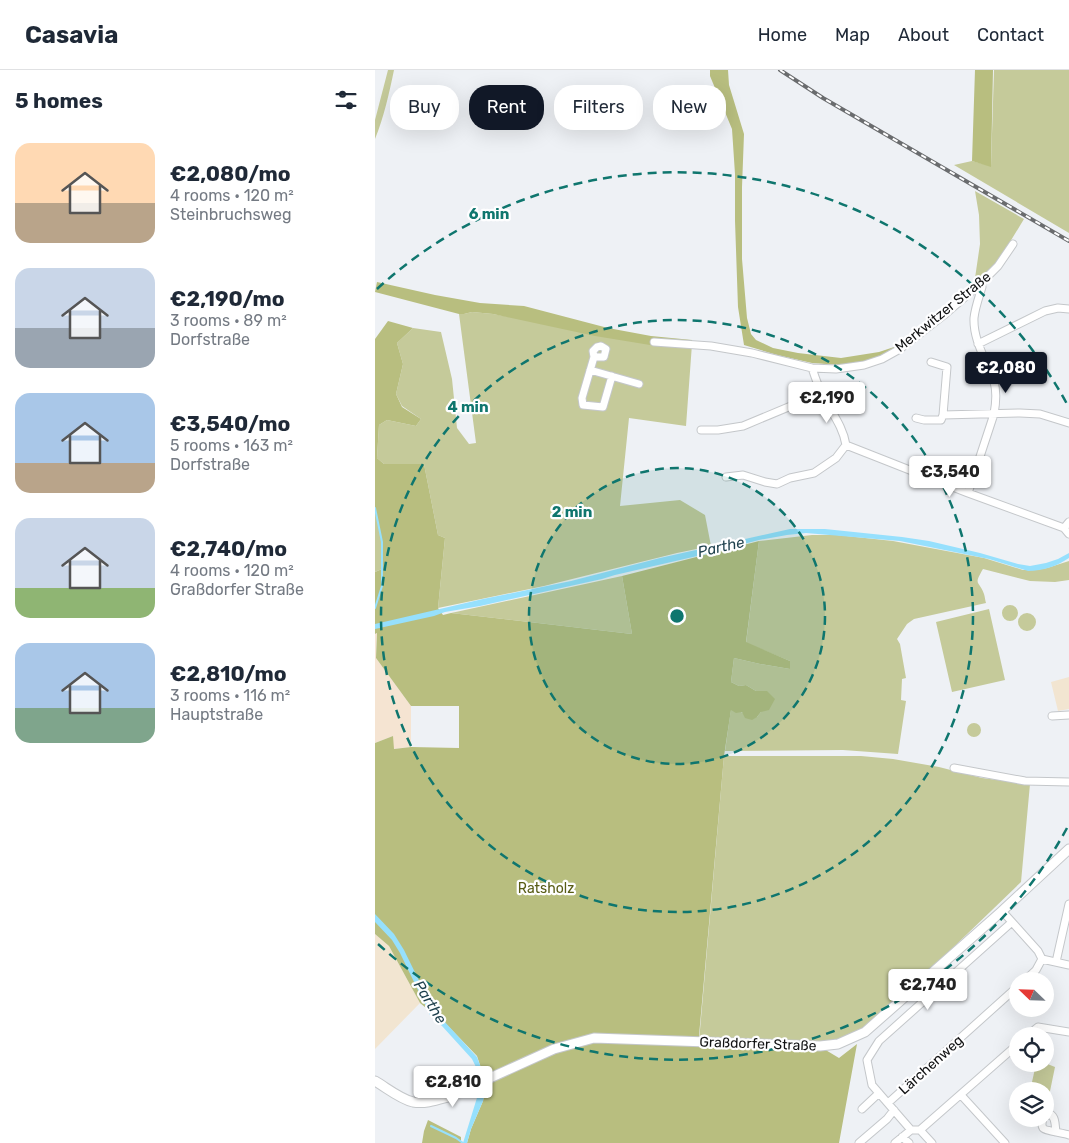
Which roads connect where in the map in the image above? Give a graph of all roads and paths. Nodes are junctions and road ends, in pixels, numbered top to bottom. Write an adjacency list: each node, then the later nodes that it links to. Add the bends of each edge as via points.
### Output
1 (1013, 244): 2 (street, Merkwitzer Straße)
2 (981, 283): 5 (street, via 974,317); 8 (street, Merkwitzer Straße, via 900,349 882,359 836,369)
3 (1069, 310): 5 (street, via 1045,311)
4 (654, 342): 8 (street, Merkwitzer Straße, via 711,346)
5 (978, 344): 13 (street, via 995,384)
6 (594, 357): 9 (street)
7 (931, 362): 14 (street, via 947,367)
8 (812, 368): 12 (street)
9 (590, 370): 10 (street); 10 (street, via 582,398 583,406 603,407)
10 (612, 376): 11 (street)
11 (639, 384)
12 (822, 393): 17 (street, via 743,426); 18 (street, via 845,435)
13 (995, 414): 14 (street); 16 (street, via 1040,414); 20 (street)
14 (943, 415): 15 (street, via 941,420)
15 (915, 418)
16 (1069, 423)
17 (701, 430)
18 (846, 445): 19 (street, via 835,458 814,472 777,484 743,475); 20 (street)
19 (726, 477)
20 (968, 493): 21 (street)
21 (1066, 525): 22 (street)
22 (1069, 534)
23 (1069, 715): 24 (street)
24 (1052, 716)
25 (954, 768): 26 (street, via 1025,781)
26 (1069, 782)
27 (1069, 849): 29 (street, Graßdorfer Straße)
28 (1069, 904): 32 (street)
29 (1002, 910): 30 (street); 39 (street, Graßdorfer Straße, via 865,1032 838,1044 594,1038 554,1049 436,1101 413,1102)
30 (1012, 922): 31 (street, via 1039,951); 40 (street, via 879,1041 867,1060 872,1085)
31 (1042, 959): 32 (street); 34 (street)
32 (1056, 962): 33 (street)
33 (1069, 965)
34 (1034, 972)
35 (1009, 994): 42 (street, Lärchenweg)
36 (1054, 1029): 37 (street)
37 (1069, 1032)
38 (1009, 1052): 41 (street)
39 (375, 1081)
40 (879, 1093): 42 (street); 43 (street)
41 (961, 1095): 48 (street); 56 (street)
42 (888, 1103): 44 (street)
43 (862, 1109)
44 (895, 1110): 47 (street); 52 (street)
45 (1054, 1121): 49 (street)
46 (1042, 1127): 49 (street)
47 (911, 1130): 48 (street); 51 (street)
48 (920, 1130): 55 (street)
49 (1056, 1132): 50 (street)
50 (1069, 1135)
51 (902, 1137): 53 (street); 54 (street)
52 (859, 1143)
53 (895, 1143)
54 (909, 1143)
55 (932, 1143)
56 (1005, 1143)

